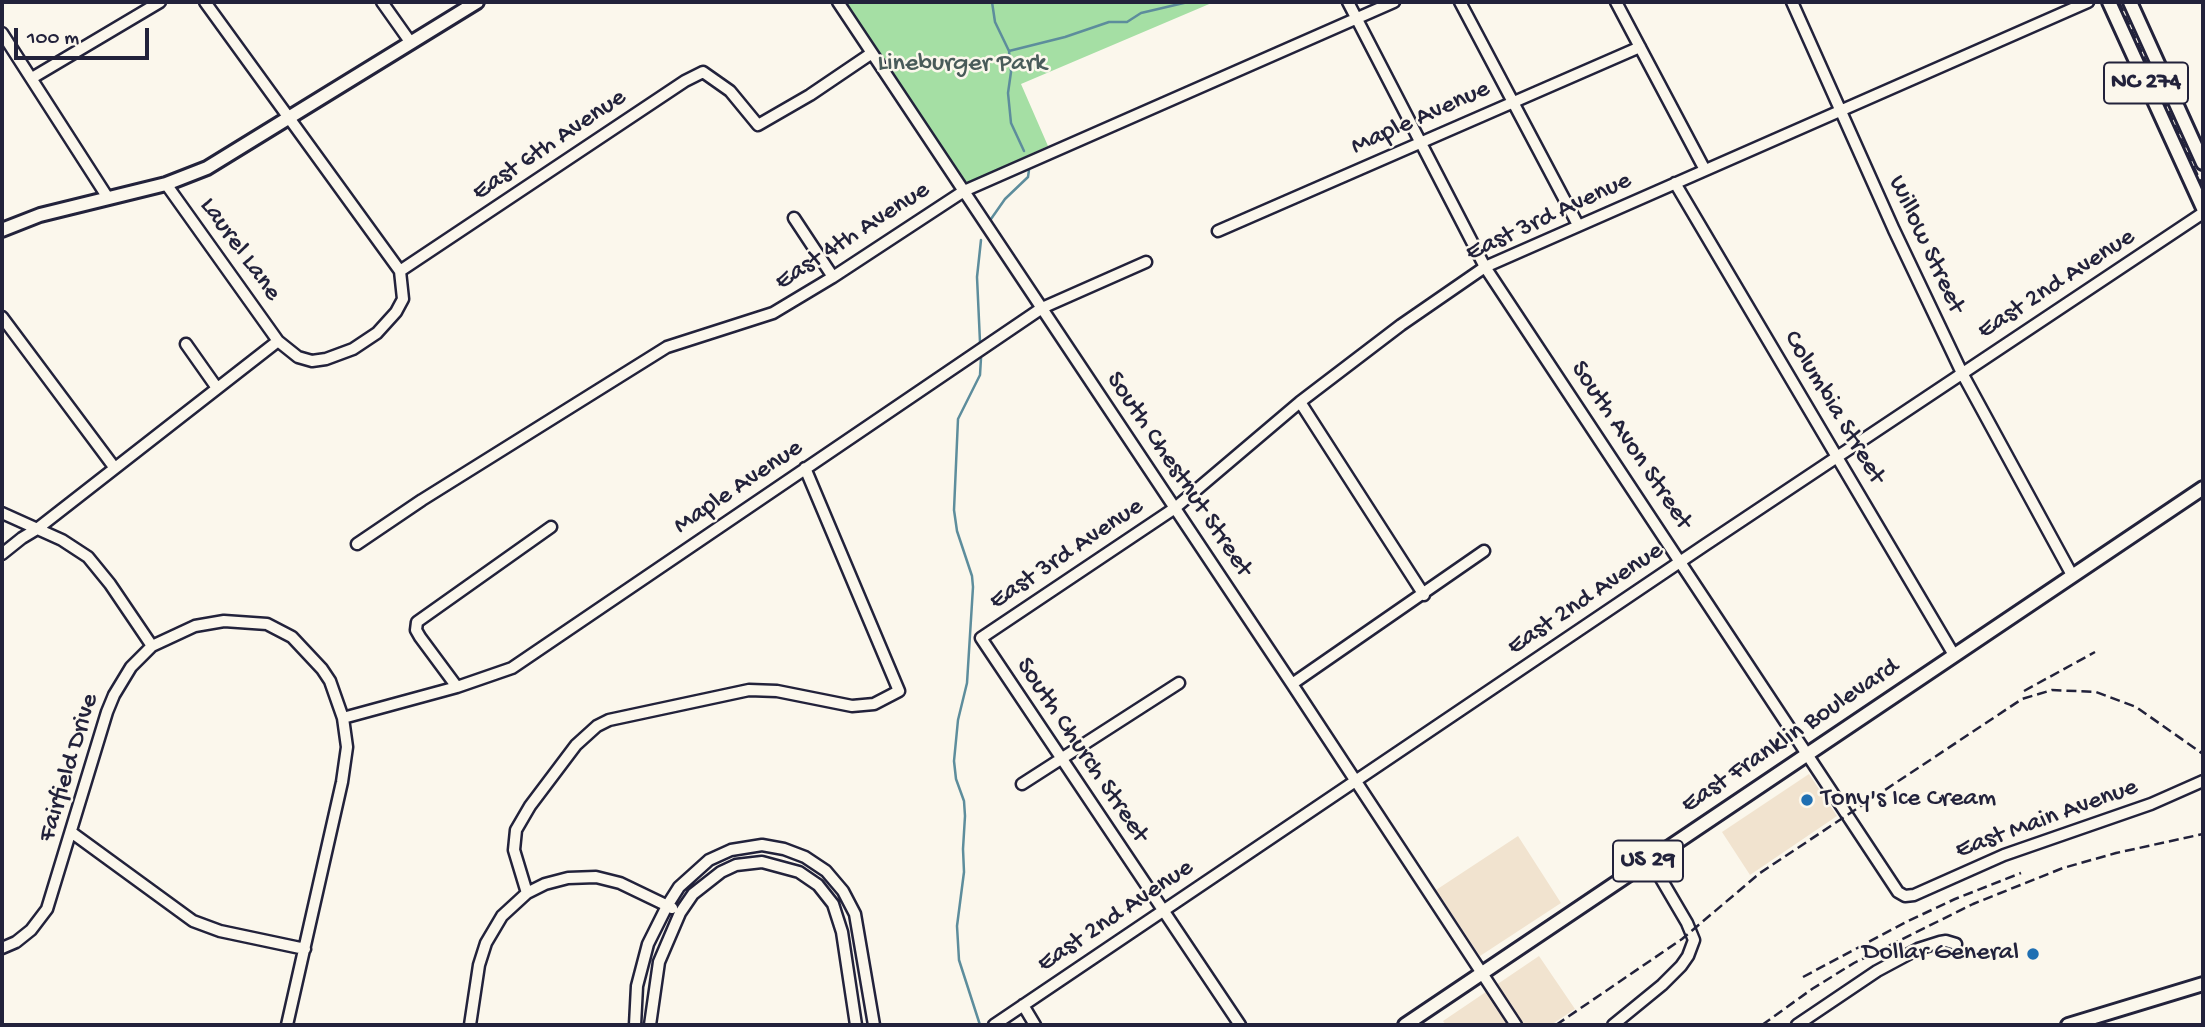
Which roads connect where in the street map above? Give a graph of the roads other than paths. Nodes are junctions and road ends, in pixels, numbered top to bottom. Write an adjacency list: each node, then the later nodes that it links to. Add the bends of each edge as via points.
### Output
1 (160, 2): 20 (street)
2 (205, 2): 23 (street)
3 (382, 2): 16 (street)
4 (477, 2): 16 (main road)
5 (838, 2): 19 (street, South Chestnut Street)
6 (1348, 2): 14 (street, South Avon Street)
7 (1394, 2): 14 (street, East 4th Avenue)
8 (1460, 2): 21 (street)
9 (1616, 2): 17 (street)
10 (1792, 2): 22 (street, Willow Street)
11 (2088, 2): 22 (street, East 3rd Avenue)
12 (2109, 2): 31 (main road, NC 274)
13 (2130, 2): 25 (main road, NC 274)
14 (1357, 18): 24 (street, South Avon Street); 29 (street, East 4th Avenue)
15 (2, 33): 18 (street)
16 (411, 43): 23 (main road)
17 (1640, 47): 21 (street, Maple Avenue); 26 (street)
18 (6, 48): 20 (street)
19 (872, 53): 29 (street, South Chestnut Street); 39 (street, East 6th Avenue, via 758,125 730,91 703,72)
20 (32, 78): 30 (street)
21 (1512, 102): 24 (street, Maple Avenue); 34 (street)
22 (1840, 110): 26 (street, East 3rd Avenue); 45 (street, Willow Street)
23 (290, 118): 28 (main road, via 207,168); 39 (street)
24 (1421, 142): 36 (street, Maple Avenue); 38 (street, South Avon Street)
25 (2203, 163)
26 (1705, 170): 27 (street, East 3rd Avenue)
27 (1675, 183): 34 (street, East 3rd Avenue); 48 (street, Columbia Street)
28 (166, 184): 30 (main road); 43 (street, Laurel Lane)
29 (964, 191): 40 (street, East 4th Avenue); 41 (street, South Chestnut Street)
30 (108, 198): 35 (main road)
31 (2203, 208)
32 (2203, 213): 45 (street, East 2nd Avenue)
33 (794, 218): 40 (street)
34 (1578, 225): 38 (street, East 3rd Avenue)
35 (2, 230)
36 (1218, 230)
37 (1146, 262): 41 (street, Maple Avenue)
38 (1485, 267): 47 (street, East 3rd Avenue); 59 (street, South Avon Street)
39 (400, 271): 43 (street, via 403,299 397,312 353,349 312,361 298,357)
40 (834, 277): 56 (street, East 4th Avenue, via 762,317 667,347)
41 (1042, 308): 50 (street, Maple Avenue); 52 (street, South Chestnut Street)
42 (2, 317): 49 (street)
43 (278, 341): 46 (street)
44 (186, 344): 46 (street)
45 (1962, 373): 48 (street, East 2nd Avenue); 60 (street, Willow Street)
46 (217, 388): 49 (street)
47 (1300, 402): 52 (street, East 3rd Avenue); 61 (street)
48 (1838, 457): 59 (street, East 2nd Avenue); 64 (street, Columbia Street)
49 (114, 467): 55 (street)
50 (806, 468): 67 (street, Maple Avenue, via 512,668); 76 (street, via 899,691 874,704 852,706 749,690 597,726 576,745 516,830 514,850)
51 (2203, 488): 60 (main road, East Franklin Boulevard / US 29)
52 (1175, 508): 62 (street, East 3rd Avenue); 66 (street, South Chestnut Street)
53 (2, 513): 55 (street)
54 (551, 527): 67 (street, via 417,622 419,637)
55 (37, 529): 58 (street); 63 (street, via 88,557)
56 (356, 544)
57 (1485, 551): 61 (street)
58 (2, 554)
59 (1681, 561): 69 (street, South Avon Street); 71 (street, East 2nd Avenue)
60 (2072, 575): 64 (main road, East Franklin Boulevard / US 29)
61 (1424, 595): 66 (street)
62 (981, 638): 70 (street, South Church Street)
63 (152, 646): 68 (street, Fairfield Drive, via 209,622 253,622 280,629 322,669); 74 (street, Fairfield Drive, via 131,667 114,695)
64 (1954, 655): 69 (main road, East Franklin Boulevard / US 29)
65 (1179, 683): 70 (street)
66 (1292, 684): 71 (street, South Chestnut Street)
67 (457, 687): 68 (street, Maple Avenue)
68 (343, 718): 83 (street, Fairfield Drive, via 347,747 342,782)
69 (1807, 754): 75 (main road, East Franklin Boulevard / US 29); 77 (street, South Avon Street, via 1896,890)
70 (1061, 759): 73 (street); 79 (street, South Church Street)
71 (1355, 781): 79 (street, East 2nd Avenue); 84 (street, South Chestnut Street)
72 (2203, 781): 77 (street, East Main Avenue)
73 (1022, 784)
74 (71, 832): 82 (street, Fairfield Drive, via 47,909 32,930); 83 (street, via 193,920 220,931)
75 (1650, 860): 84 (main road, East Franklin Boulevard / US 29); 98 (street, via 1687,923 1692,947 1662,985)
76 (527, 893): 78 (street, via 568,877 596,877 620,883); 88 (street, via 502,916 486,943)
77 (1905, 896)
78 (667, 906): 80 (street); 89 (street, via 640,972); 92 (street, via 700,867 731,850 772,846 805,857 836,881 855,914)
79 (1162, 911): 86 (street, East 2nd Avenue); 95 (street, South Church Street)
80 (680, 913): 90 (street, via 659,962); 91 (street, via 707,881 736,865 762,862 799,872 826,894 839,917)
81 (1956, 944): 99 (street, via 1940,942 1918,950 1877,971)
82 (2, 948)
83 (304, 948): 87 (street, Fairfield Drive)
84 (1482, 974): 96 (main road, East Franklin Boulevard / US 29); 97 (street, South Chestnut Street)
85 (2203, 984): 100 (main road)
86 (1023, 1005): 93 (street, East 2nd Avenue); 94 (street)
87 (287, 1025)
88 (470, 1025)
89 (635, 1025)
90 (650, 1025)
91 (856, 1025)
92 (874, 1025)
93 (994, 1025)
94 (1035, 1025)
95 (1240, 1025)
96 (1405, 1025)
97 (1516, 1025)
98 (1613, 1025)
99 (1797, 1025)
100 (2068, 1025)

